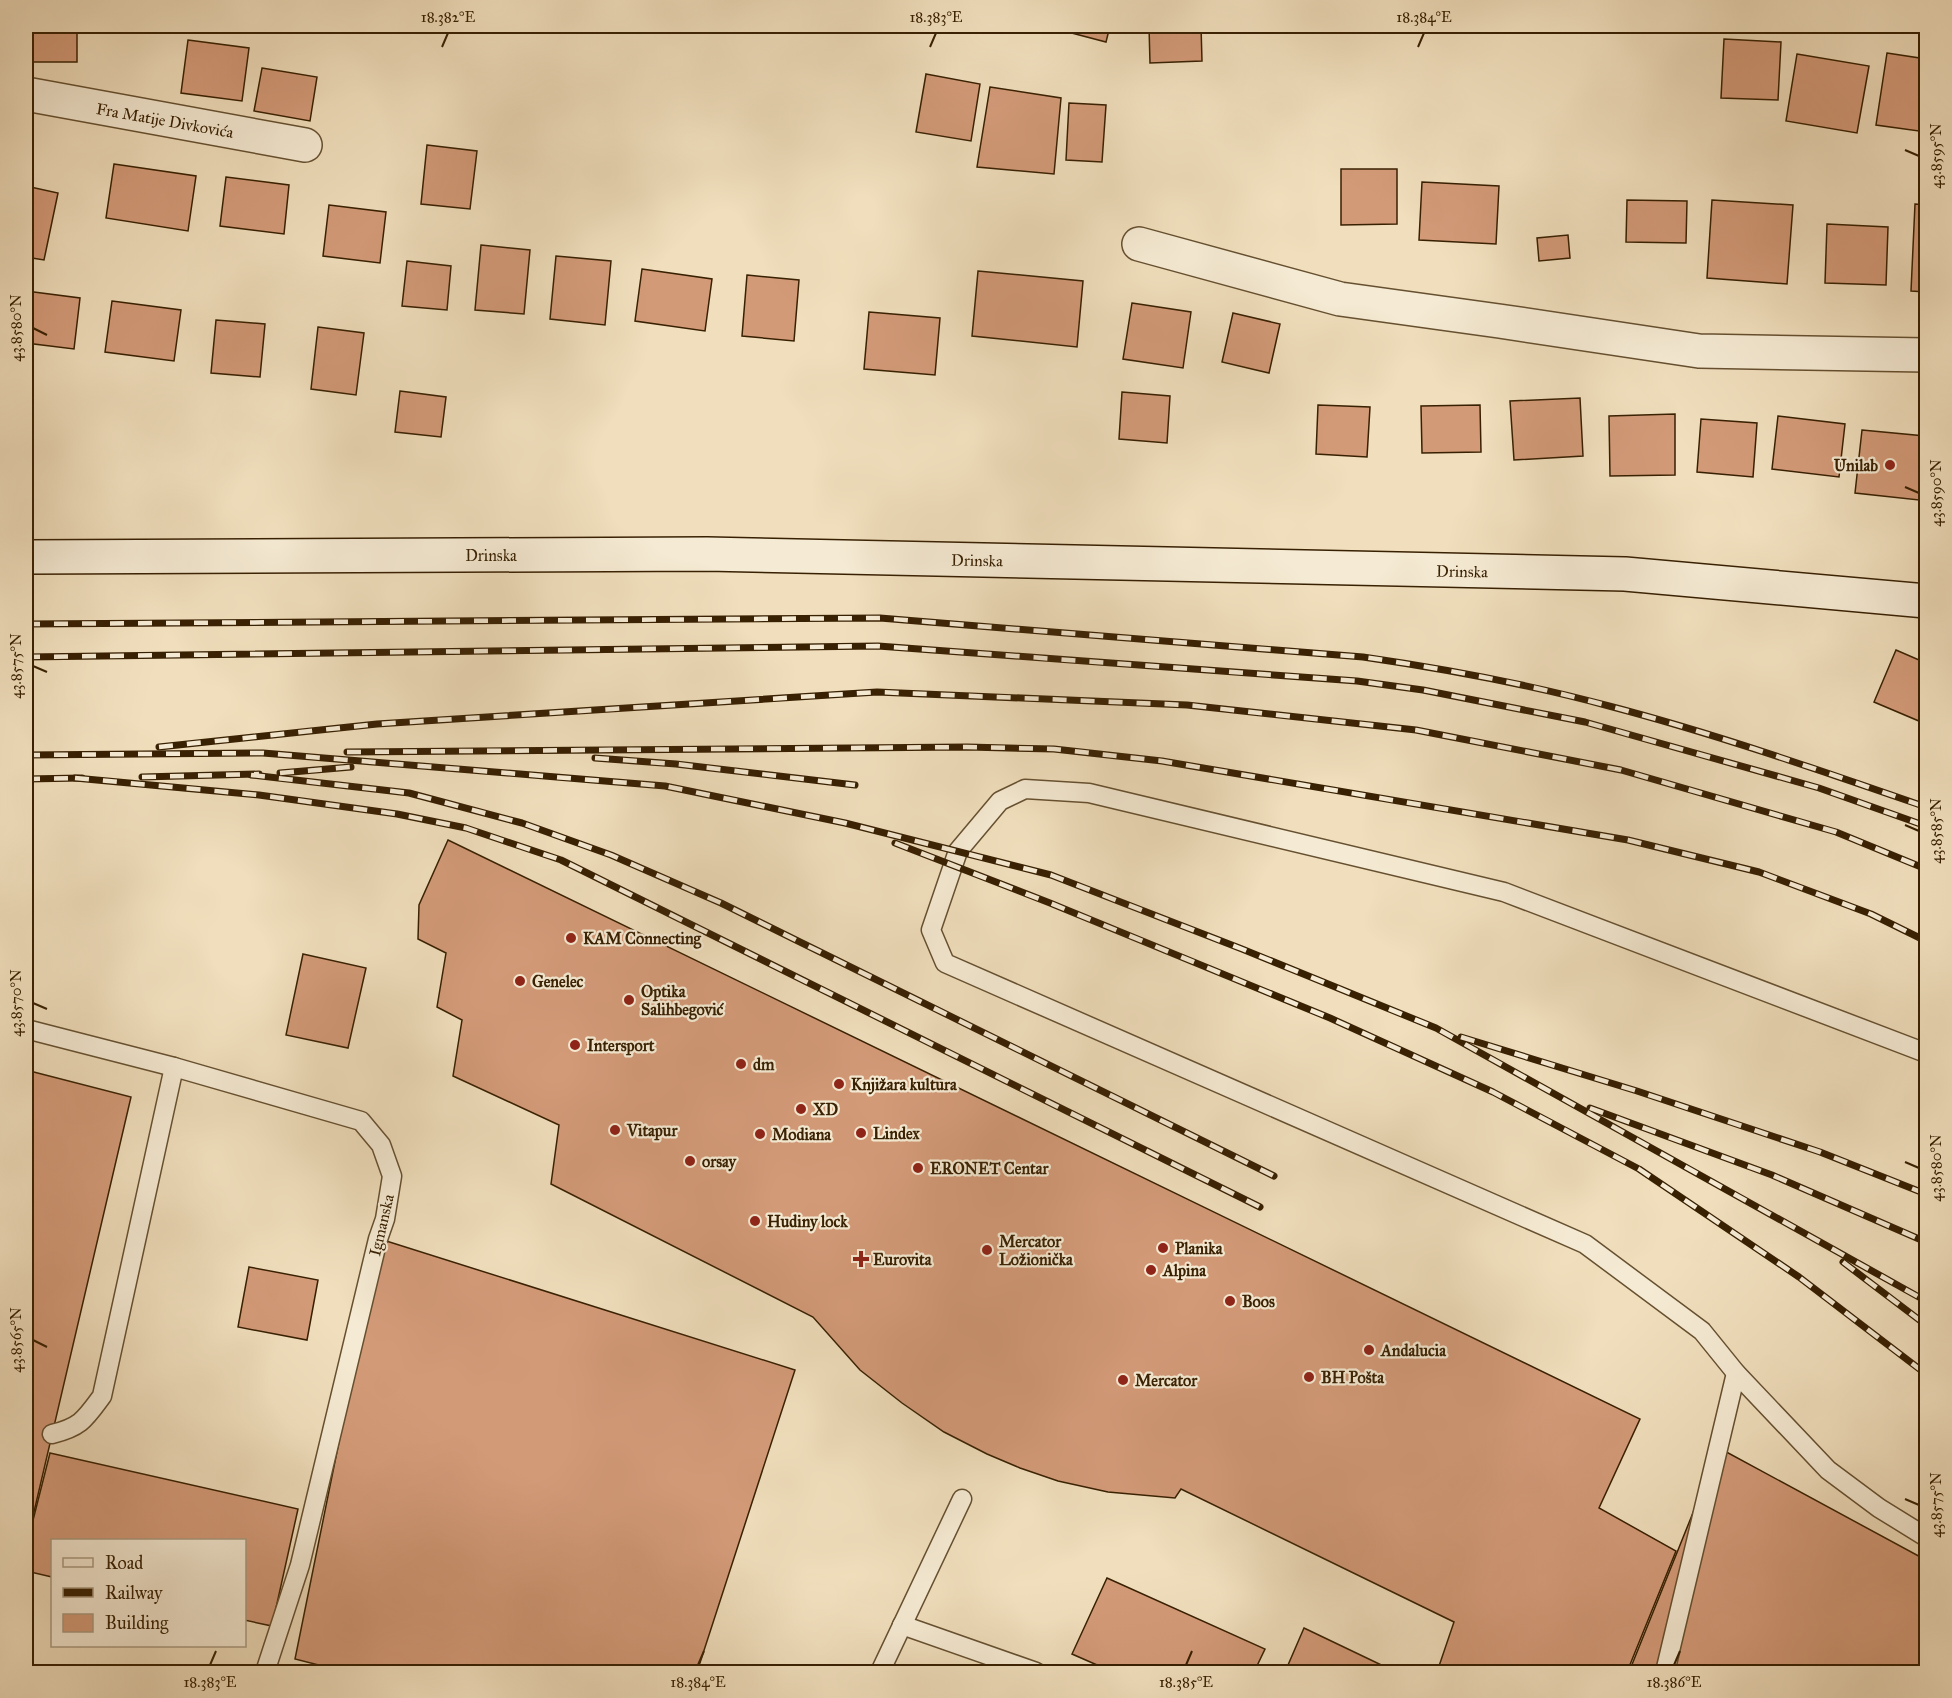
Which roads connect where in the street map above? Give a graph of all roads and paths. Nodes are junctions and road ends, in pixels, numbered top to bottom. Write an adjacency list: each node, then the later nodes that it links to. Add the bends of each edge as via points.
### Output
1 (26, 94): 2 (main road, Fra Matije Divkovića)
2 (306, 145)
3 (1139, 244): 4 (main road, via 1340,299 1699,351)
4 (1926, 355)
5 (26, 557): 6 (main road, Drinska, via 707,554 1577,573)
6 (1926, 601)
7 (26, 1029): 9 (lane, Igmanska)
8 (1926, 1053): 10 (lane, via 1504,892 1089,793 1025,789 1000,801 957,851 931,930 945,963 1586,1244 1702,1331)
9 (174, 1067): 11 (lane, via 102,1396 85,1418 70,1429); 15 (lane, Igmanska, via 361,1121 381,1145 392,1176 300,1565)
10 (1736, 1373): 13 (lane, via 1828,1470); 18 (lane)
11 (52, 1434)
12 (962, 1499): 14 (lane)
13 (1926, 1537)
14 (902, 1625): 16 (lane); 17 (lane)
15 (265, 1672)
16 (880, 1672)
17 (1036, 1672)
18 (1665, 1672)

